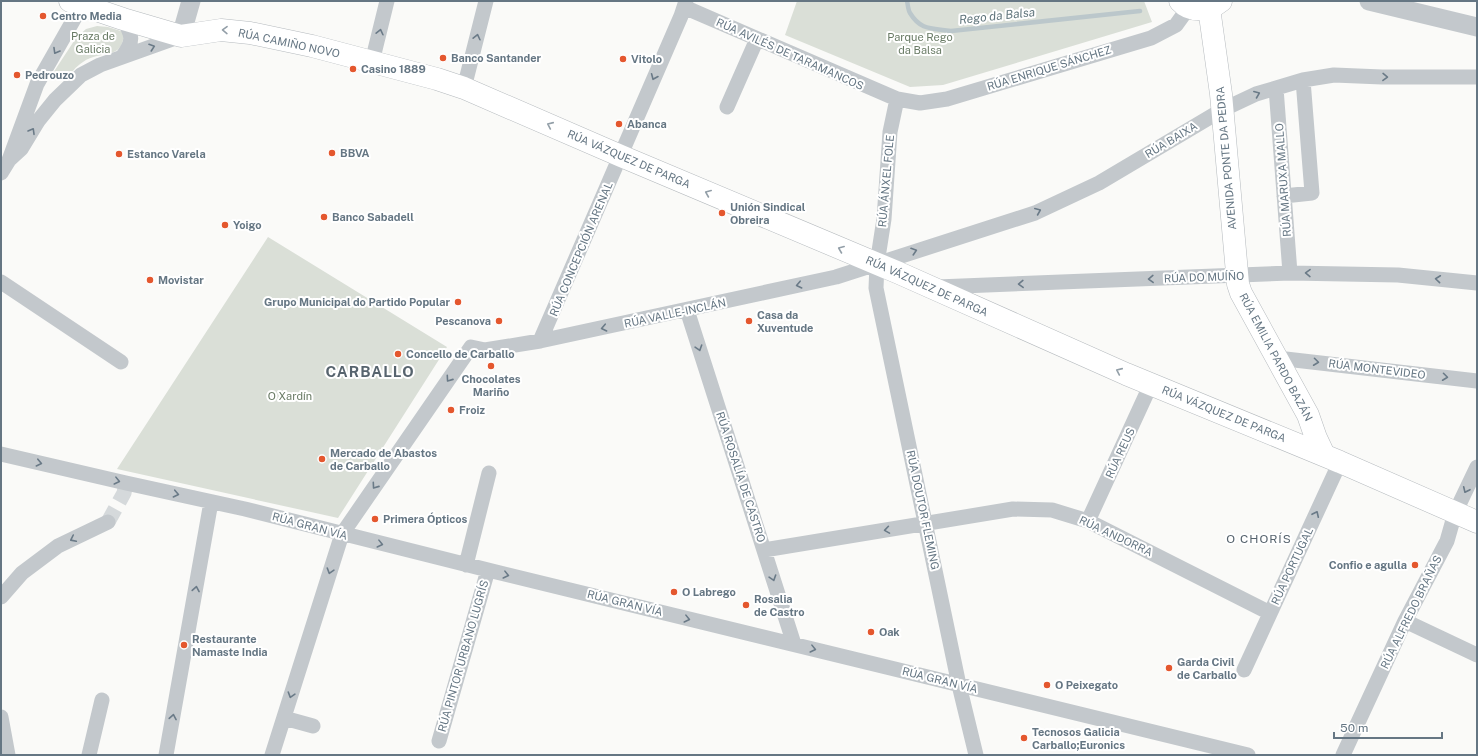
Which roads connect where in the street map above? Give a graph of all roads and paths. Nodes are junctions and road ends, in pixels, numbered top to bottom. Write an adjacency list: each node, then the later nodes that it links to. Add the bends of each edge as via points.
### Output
1 (189, 1): 10 (street)
2 (387, 1): 13 (street, one-way to 2)
3 (486, 1): 17 (street, one-way to 3)
4 (1369, 1): 9 (street)
5 (76, 3): 8 (main road); 16 (street, one-way to 16)
6 (1199, 5): 19 (street, RÚA ENRIQUE SÁNCHEZ, via 1176,25 1152,38 947,99 920,103); 22 (main road, AVENIDA PONTE DA PEDRA, via 1213,40)
7 (684, 8): 11 (street, RÚA AVILÉS DE TARAMANCOS); 23 (street, RÚA CONCEPCIÓN ARENAL, one-way to 23)
8 (123, 19): 10 (main road); 12 (street, via 129,30 131,42)
9 (1477, 27)
10 (181, 36): 12 (street, one-way to 10); 13 (main road, RÚA CAMIÑO NOVO, one-way to 10, via 284,39 245,32 221,30)
11 (757, 39): 19 (street, RÚA AVILÉS DE TARAMANCOS); 21 (street)
12 (122, 58): 20 (street, via 81,75)
13 (372, 62): 17 (main road, RÚA VÁZQUEZ DE PARGA)
14 (1477, 77): 15 (street, RÚA BAIXA, one-way to 14, via 1334,75)
15 (1303, 80): 18 (street, RÚA BAIXA); 25 (street, via 1312,193)
16 (37, 84): 20 (street); 24 (street)
17 (464, 88): 23 (main road, RÚA VÁZQUEZ DE PARGA, one-way to 17)
18 (1276, 88): 22 (street, RÚA BAIXA, one-way to 18); 25 (street, RÚA MARUXA MALLO)
19 (897, 99): 26 (street, RÚA ÁNXEL FOLE, via 890,132 884,219)
20 (55, 100): 24 (street, one-way to 20, via 21,149)
21 (727, 106)
22 (1222, 110): 26 (street, RÚA BAIXA, one-way to 22, via 1035,213 1099,183); 28 (main road, AVENIDA PONTE DA PEDRA)
23 (621, 156): 26 (main road, RÚA VÁZQUEZ DE PARGA, one-way to 23); 33 (street, RÚA CONCEPCIÓN ARENAL)
24 (4, 162)
25 (1284, 196): 27 (street, RÚA MARUXA MALLO)
26 (877, 264): 31 (main road, RÚA VÁZQUEZ DE PARGA); 32 (street, RÚA VALLE-INCLÁN, one-way to 32, via 836,277); 48 (street, RÚA DOUTOR FLEMING, via 876,288)
27 (1290, 273): 28 (street, RÚA DO MUÍÑO); 30 (street, RÚA DO MUÍÑO, one-way to 27, via 1398,274)
28 (1236, 276): 31 (street, RÚA DO MUÍÑO, one-way to 31); 34 (main road, RÚA EMILIA PARDO BAZÁN, via 1241,293)
29 (1, 282): 35 (street)
30 (1477, 282)
31 (931, 287): 37 (main road, RÚA VÁZQUEZ DE PARGA, one-way to 31)
32 (687, 310): 33 (street, RÚA VALLE-INCLÁN, one-way to 33); 50 (street, RÚA ROSALÍA DE CASTRO, one-way to 50)
33 (540, 341): 49 (street, RÚA VALLE-INCLÁN, one-way to 49, via 485,350 471,347)
34 (1277, 358): 36 (street, RÚA MONTEVIDEO, one-way to 36); 38 (main road, RÚA EMILIA PARDO BAZÁN, via 1308,415)
35 (121, 362)
36 (1477, 381)
37 (1151, 384): 38 (main road, RÚA VÁZQUEZ DE PARGA); 45 (street, RÚA REUS)
38 (1320, 450): 42 (main road, RÚA VÁZQUEZ DE PARGA); 42 (main road, via 1361,461); 54 (street, RÚA PORTUGAL, one-way to 38)
39 (1, 454): 43 (street, RÚA GRAN VÍA, one-way to 43)
40 (1477, 467): 44 (street, RÚA ALFREDO BRAÑAS, one-way to 44)
41 (489, 473): 51 (street)
42 (1372, 476): 44 (main road, RÚA VÁZQUEZ DE PARGA)
43 (211, 502): 49 (street, RÚA GRAN VÍA); 67 (street, one-way to 43)
44 (1455, 513): 47 (main road, RÚA VÁZQUEZ DE PARGA); 55 (street, RÚA ALFREDO BRAÑAS, via 1447,541)
45 (1088, 521): 48 (street, RÚA ANDORRA, via 1052,510 1013,509); 54 (street, RÚA ANDORRA)
46 (108, 522): 53 (street, one-way to 53, via 58,546 22,573)
47 (1477, 522)
48 (926, 523): 50 (street, RÚA ANDORRA, one-way to 50); 59 (street, RÚA DOUTOR FLEMING)
49 (342, 534): 51 (street, RÚA GRAN VÍA, one-way to 51); 62 (street, one-way to 62)
50 (764, 550): 56 (street, RÚA ROSALÍA DE CASTRO, one-way to 56)
51 (466, 565): 52 (street, RÚA GRAN VÍA)
52 (488, 570): 56 (street, RÚA GRAN VÍA, one-way to 56); 64 (street, RÚA PINTOR URBANO LUGRÍS)
53 (1, 597)
54 (1270, 613): 58 (street, RÚA PORTUGAL)
55 (1405, 622): 57 (street); 71 (street, RÚA ALFREDO BRAÑAS)
56 (794, 644): 59 (street, RÚA GRAN VÍA, one-way to 59)
57 (1477, 655)
58 (1244, 670)
59 (960, 685): 69 (street, RÚA DOUTOR FLEMING); 70 (street, RÚA GRAN VÍA)
60 (102, 700): 66 (street)
61 (1, 717): 65 (street)
62 (284, 718): 63 (street); 68 (street)
63 (314, 726)
64 (439, 741)
65 (8, 755)
66 (89, 755)
67 (166, 755)
68 (272, 755)
69 (976, 755)
70 (1248, 755)
71 (1343, 755)

